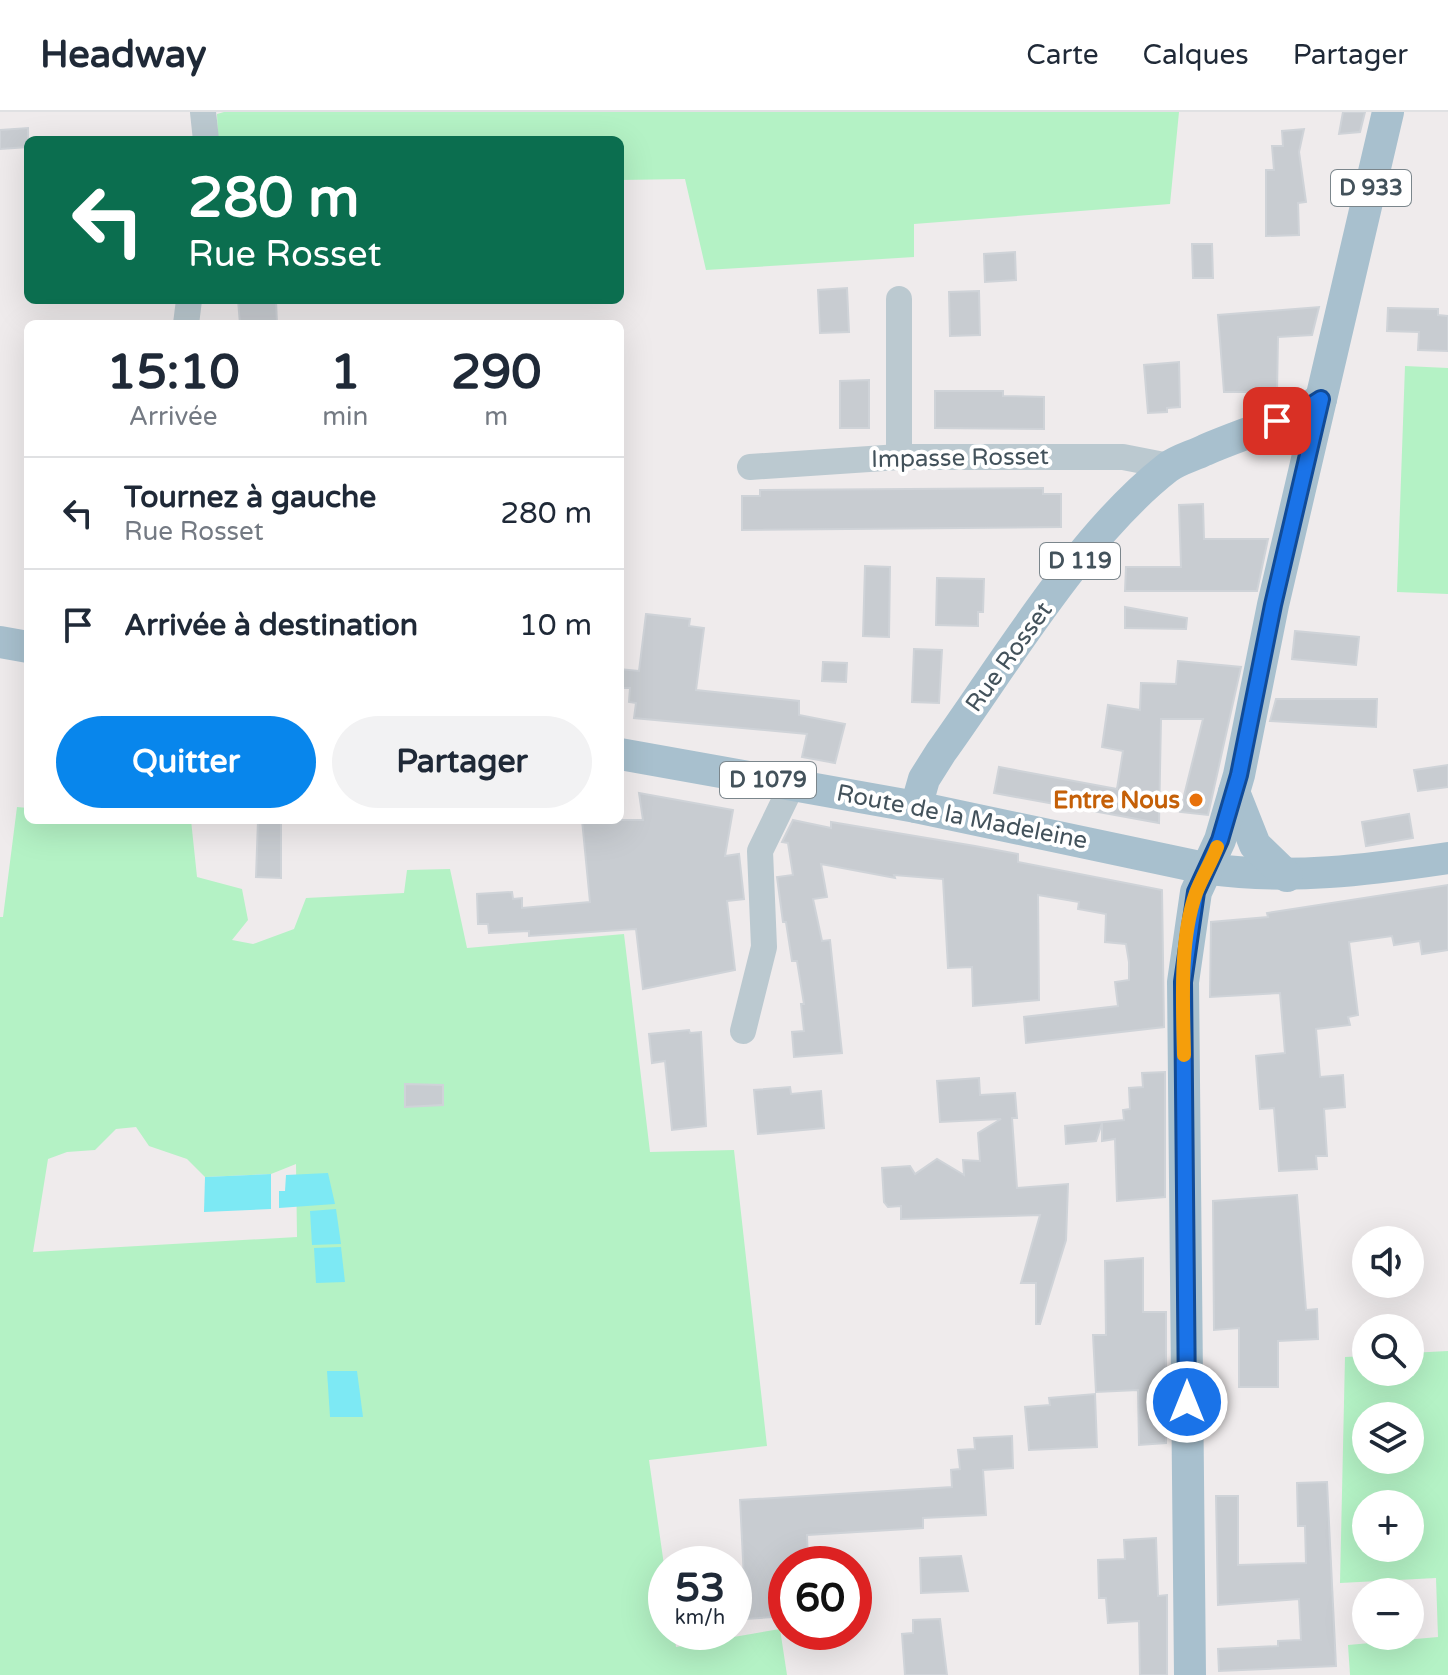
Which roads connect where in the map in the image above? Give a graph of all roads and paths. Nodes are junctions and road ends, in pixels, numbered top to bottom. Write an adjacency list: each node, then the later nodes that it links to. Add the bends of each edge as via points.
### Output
1 (203, 112): 3 (street)
2 (1388, 112): 5 (main road, D 933)
3 (206, 136)
4 (899, 299): 6 (street)
5 (1321, 399): 7 (main road, Rue Rosset / D 119, via 1296,415); 13 (main road, D 933)
6 (899, 457): 7 (street, Impasse Rosset, via 1123,457); 8 (street, Impasse Rosset)
7 (1169, 466): 14 (main road, Rue Rosset / D 119, via 1116,515 1067,577 941,752 924,779)
8 (750, 467)
9 (0, 642): 10 (main road)
10 (24, 646)
11 (624, 755): 12 (main road, Route de la Madeleine / D 1079)
12 (792, 785): 14 (main road, Route de la Madeleine / D 1079); 18 (street, via 760,851 764,947)
13 (1234, 792): 16 (main road, D 933); 17 (main road, via 1255,845)
14 (916, 807): 16 (main road, Route de la Madeleine / D 1079)
15 (1448, 858): 17 (main road, D 1079)
16 (1209, 869): 17 (main road, D 1079); 19 (main road, D 933, via 1194,904 1183,982)
17 (1287, 876)
18 (743, 1031)
19 (1190, 1675)

